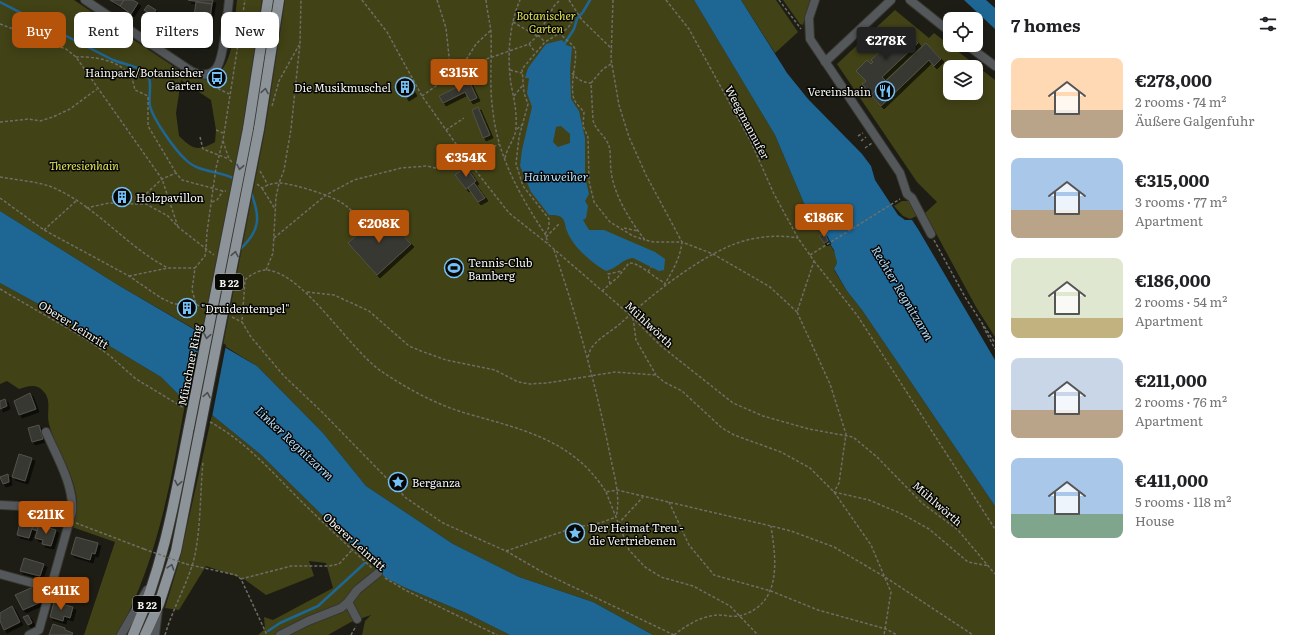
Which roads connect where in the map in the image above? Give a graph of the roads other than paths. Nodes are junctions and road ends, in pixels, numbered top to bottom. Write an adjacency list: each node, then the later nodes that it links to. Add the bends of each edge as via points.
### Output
1 (85, 0): 2 (street, via 199,74 215,71 221,61)
2 (229, 0)
3 (268, 0): 16 (main road, Münchner Ring / B 22, one-way to 16, bridge, via 248,129 172,514)
4 (279, 0): 21 (main road, Münchner Ring / B 22, one-way to 4, bridge, via 176,551 259,129)
5 (815, 0): 10 (street, via 809,18 810,39)
6 (892, 0): 10 (street)
7 (910, 0): 8 (street)
8 (943, 26)
9 (977, 52): 11 (street)
10 (826, 62): 12 (street, via 900,173 906,194 912,198)
11 (995, 66)
12 (931, 234)
13 (46, 432): 15 (street, via 73,500)
14 (0, 505): 15 (street, via 20,506)
15 (70, 521): 19 (street)
16 (158, 572): 24 (street); 25 (main road, Münchner Ring / B 22)
17 (0, 574): 19 (street)
18 (378, 574): 20 (street, via 357,590)
19 (51, 588): 23 (street, via 39,630)
20 (348, 602): 22 (street); 28 (street, via 341,608)
21 (159, 604): 26 (main road, Münchner Ring / B 22); 27 (street)
22 (357, 619)
23 (29, 635)
24 (121, 635)
25 (134, 635)
26 (146, 635)
27 (155, 635)
28 (280, 635)

